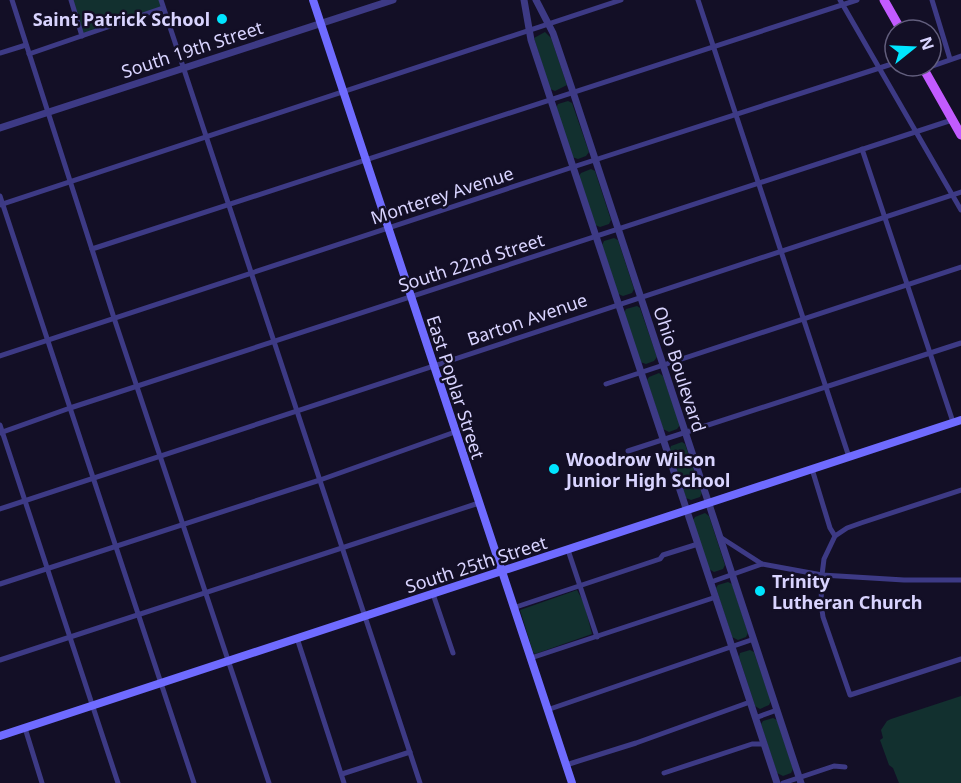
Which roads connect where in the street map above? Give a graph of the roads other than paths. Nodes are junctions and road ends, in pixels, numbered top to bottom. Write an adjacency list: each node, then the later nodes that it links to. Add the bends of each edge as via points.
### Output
1 (12, 0): 20 (street)
2 (71, 0): 19 (street)
3 (161, 0): 14 (street)
4 (313, 0): 16 (main road, East Poplar Street)
5 (393, 0): 16 (street, South 19th Street)
6 (524, 0): 18 (street, Ohio Boulevard)
7 (537, 0): 17 (street, Ohio Boulevard)
8 (621, 0): 17 (street)
9 (698, 0): 21 (street)
10 (857, 0): 13 (street)
11 (884, 0): 15 (main road)
12 (932, 0): 25 (street)
13 (841, 2): 21 (street); 29 (street)
14 (164, 8): 19 (street); 28 (street)
15 (894, 18)
16 (320, 23): 28 (street, South 19th Street); 31 (main road, East Poplar Street)
17 (549, 23): 18 (street); 32 (street, Ohio Boulevard)
18 (528, 30): 31 (street); 33 (street, Ohio Boulevard)
19 (82, 36): 23 (street)
20 (26, 45): 22 (street); 23 (street)
21 (713, 46): 32 (street); 35 (street)
22 (0, 53)
23 (29, 54): 34 (street)
24 (961, 56): 25 (street)
25 (950, 59): 26 (street)
26 (943, 61)
27 (883, 67): 29 (street, Monterey Avenue)
28 (184, 68): 34 (street, South 19th Street); 40 (street)
29 (879, 68): 35 (street, Monterey Avenue); 38 (street)
30 (929, 78): 36 (main road)
31 (343, 91): 40 (street); 42 (main road, East Poplar Street)
32 (573, 92): 33 (street); 43 (street, Ohio Boulevard)
33 (550, 99): 42 (street); 44 (street, Ohio Boulevard)
34 (49, 112): 37 (street, South 19th Street); 45 (street)
35 (736, 115): 43 (street, Monterey Avenue); 46 (street)
36 (952, 120): 38 (street, South 22nd Street); 39 (main road)
37 (0, 128)
38 (916, 132): 41 (street, South 22nd Street); 48 (street)
39 (961, 135)
40 (207, 137): 45 (street); 51 (street)
41 (862, 149): 46 (street, South 22nd Street); 53 (street)
42 (366, 160): 51 (street); 54 (main road, East Poplar Street)
43 (595, 160): 44 (street, Monterey Avenue); 55 (street, Ohio Boulevard)
44 (573, 167): 54 (street, Monterey Avenue); 56 (street, Ohio Boulevard)
45 (71, 182): 50 (street); 57 (street)
46 (758, 183): 55 (street, South 22nd Street); 58 (street)
47 (961, 192): 48 (street, Barton Avenue)
48 (952, 195): 52 (street); 53 (street, Barton Avenue)
49 (0, 196): 50 (street)
50 (1, 204): 67 (street)
51 (229, 205): 57 (street); 60 (street)
52 (961, 210)
53 (885, 216): 58 (street, Barton Avenue); 61 (street)
54 (388, 229): 60 (street, Monterey Avenue); 63 (main road, East Poplar Street)
55 (617, 229): 56 (street, South 22nd Street); 62 (street, Ohio Boulevard)
56 (596, 236): 63 (street, South 22nd Street); 64 (street, Ohio Boulevard)
57 (92, 249): 65 (street)
58 (781, 250): 62 (street, Barton Avenue); 66 (street)
59 (961, 267): 61 (street)
60 (251, 273): 65 (street, Monterey Avenue); 68 (street)
61 (907, 284): 66 (street); 70 (street)
62 (640, 297): 64 (street, Barton Avenue); 72 (street, Ohio Boulevard)
63 (411, 298): 68 (street, South 22nd Street); 73 (main road, East Poplar Street)
64 (618, 304): 73 (street, Barton Avenue); 74 (street, Ohio Boulevard)
65 (114, 318): 67 (street, Monterey Avenue); 77 (street)
66 (804, 319): 72 (street); 76 (street)
67 (47, 340): 71 (street, Monterey Avenue); 78 (street)
68 (274, 343): 77 (street, South 22nd Street); 79 (street)
69 (961, 343): 70 (street)
70 (930, 353): 76 (street); 80 (street)
71 (0, 356)
72 (663, 364): 74 (street); 84 (street, Ohio Boulevard)
73 (433, 366): 79 (street, Barton Avenue); 82 (main road, East Poplar Street)
74 (641, 372): 75 (street); 85 (street, Ohio Boulevard)
75 (606, 384)
76 (826, 386): 84 (street); 88 (street)
77 (138, 387): 78 (street, South 22nd Street); 87 (street)
78 (70, 408): 83 (street, South 22nd Street); 90 (street)
79 (297, 411): 87 (street, Barton Avenue); 91 (street)
80 (957, 421): 88 (main road, South 25th Street)
81 (0, 425): 83 (street)
82 (455, 432): 91 (street); 94 (main road, East Poplar Street)
83 (1, 433): 93 (street)
84 (686, 433): 85 (street); 95 (street, Ohio Boulevard)
85 (663, 440): 86 (street); 97 (street, Ohio Boulevard)
86 (628, 451)
87 (160, 456): 90 (street, Barton Avenue); 98 (street)
88 (849, 457): 89 (main road, South 25th Street)
89 (812, 469): 95 (main road, South 25th Street); 99 (street)
90 (92, 478): 93 (street, Barton Avenue); 102 (street)
91 (320, 480): 98 (street); 103 (street)
92 (961, 490): 99 (street, via 861,523)
93 (25, 501): 96 (street, Barton Avenue); 106 (street)
94 (479, 503): 103 (street); 107 (main road, East Poplar Street)
95 (709, 503): 97 (main road, South 25th Street); 100 (street, Ohio Boulevard)
96 (0, 509)
97 (687, 510): 101 (street, Ohio Boulevard); 104 (main road, South 25th Street)
98 (184, 525): 102 (street); 114 (street)
99 (835, 536): 109 (street)
100 (720, 537): 105 (street); 108 (street, Ohio Boulevard)
101 (698, 544): 111 (street, Ohio Boulevard); 113 (street)
102 (116, 546): 106 (street); 118 (street)
103 (342, 549): 114 (street); 119 (street)
104 (568, 550): 107 (main road, South 25th Street); 113 (street)
105 (762, 564): 108 (street); 109 (street)
106 (47, 569): 112 (street); 120 (street)
107 (501, 572): 115 (main road, South 25th Street); 117 (main road, East Poplar Street)
108 (732, 574): 111 (street); 123 (street, Ohio Boulevard)
109 (822, 574): 110 (street); 127 (street, via 823,617 850,695)
110 (961, 580)
111 (711, 582): 116 (street, Ohio Boulevard)
112 (0, 584)
113 (580, 584): 117 (street); 121 (street)
114 (206, 592): 118 (street); 129 (street)
115 (433, 594): 119 (main road, South 25th Street); 125 (street)
116 (716, 597): 121 (street); 124 (street, Ohio Boulevard)
117 (513, 608): 126 (main road, East Poplar Street)
118 (139, 614): 120 (street); 130 (street)
119 (365, 617): 122 (main road, South 25th Street); 139 (street)
120 (69, 637): 128 (street); 132 (street)
121 (597, 637): 126 (street)
122 (297, 638): 129 (main road, South 25th Street); 143 (street)
123 (754, 639): 124 (street); 134 (street, Ohio Boulevard)
124 (733, 647): 131 (street, Ohio Boulevard); 133 (street)
125 (453, 653)
126 (531, 658): 133 (main road, East Poplar Street)
127 (961, 659)
128 (0, 660)
129 (228, 660): 130 (main road, South 25th Street); 148 (street)
130 (161, 682): 132 (main road, South 25th Street); 147 (street)
131 (750, 702): 135 (street, Ohio Boulevard); 140 (street)
132 (92, 706): 136 (main road, South 25th Street); 146 (street)
133 (547, 710): 140 (main road, East Poplar Street)
134 (777, 710): 135 (street); 144 (street, Ohio Boulevard)
135 (755, 718): 138 (street, Ohio Boulevard)
136 (25, 728): 137 (main road, South 25th Street); 145 (street)
137 (0, 736)
138 (764, 744): 142 (street, via 752,744); 152 (street, Ohio Boulevard)
139 (410, 752): 143 (street); 150 (street)
140 (566, 765): 151 (main road, East Poplar Street)
141 (845, 767): 144 (street, via 834,766)
142 (664, 773)
143 (342, 774): 149 (street)
144 (800, 780): 153 (street)
145 (42, 783)
146 (118, 783)
147 (194, 783)
148 (269, 783)
149 (344, 783)
150 (420, 783)
151 (572, 783)
152 (777, 783)
153 (783, 783)

